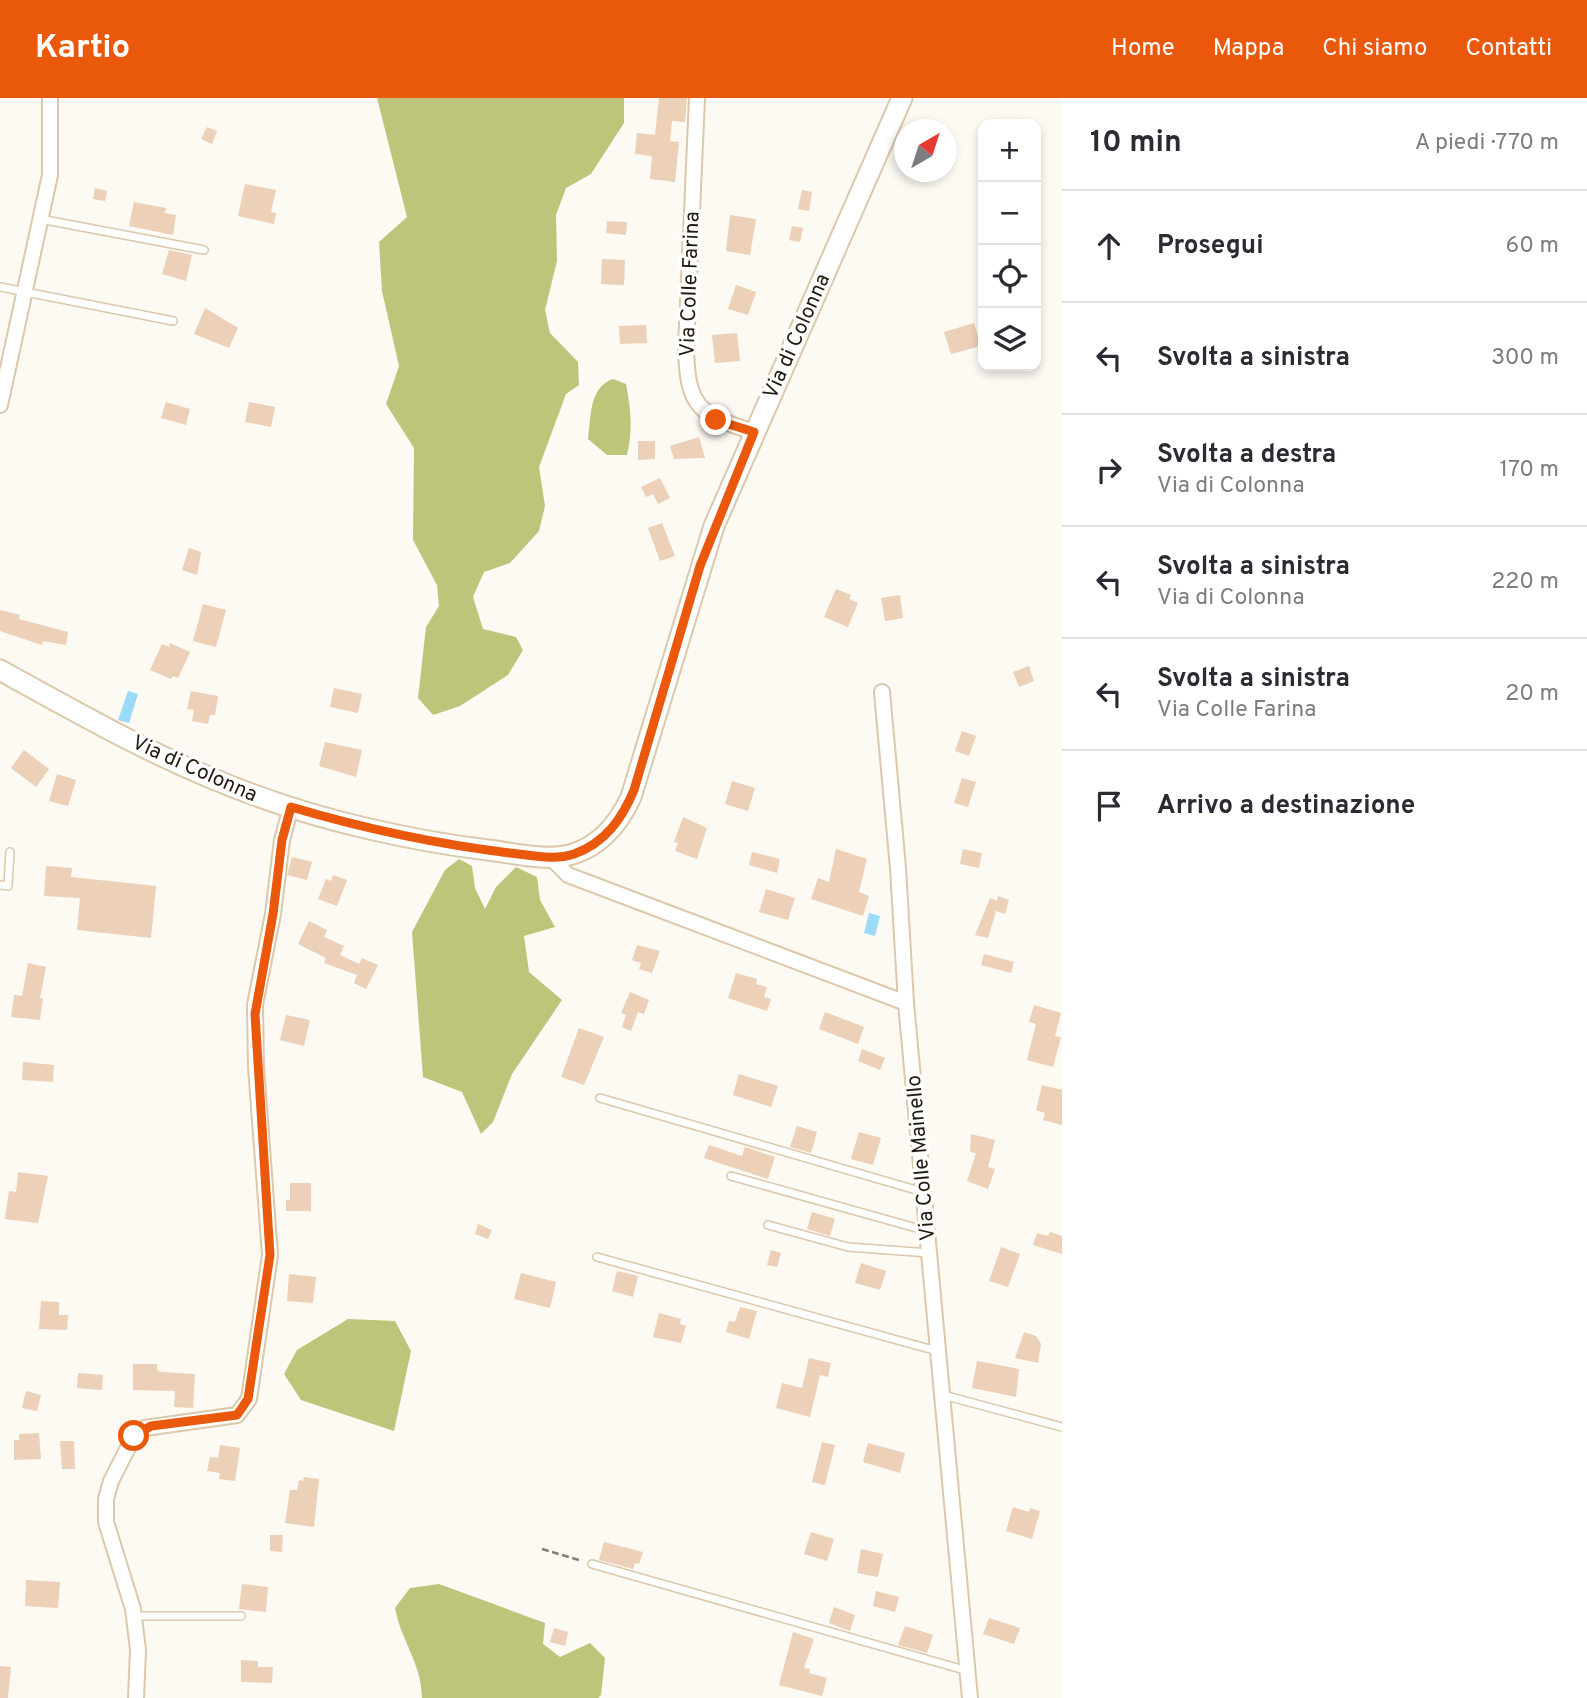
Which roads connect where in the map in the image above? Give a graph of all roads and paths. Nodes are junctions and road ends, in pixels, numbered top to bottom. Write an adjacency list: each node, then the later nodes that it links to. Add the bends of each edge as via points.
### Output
1 (50, 98): 4 (street, via 50,175)
2 (697, 98): 10 (street, Via Colle Farina, via 685,346 688,377 696,401 708,415)
3 (902, 98): 10 (street, Via di Colonna)
4 (40, 219): 5 (lane); 7 (street)
5 (204, 250)
6 (0, 287): 7 (lane)
7 (24, 292): 8 (lane); 9 (street)
8 (173, 321)
9 (0, 405)
10 (754, 432): 15 (street, Via di Colonna, via 704,556 625,810 614,827 594,843 575,853)
11 (0, 670): 13 (street, Via di Colonna, via 172,761)
12 (881, 692): 17 (street, Via Colle Mainello)
13 (291, 807): 15 (street, Via di Colonna, via 441,843); 30 (street, via 255,1014 270,1255 248,1399 237,1415 145,1428 122,1455 109,1485 105,1513)
14 (10, 852): 16 (lane, via 8,886)
15 (550, 857): 17 (street, via 568,875)
16 (0, 885)
17 (906, 1003): 20 (street, Via Colle Mainello)
18 (600, 1098): 20 (lane)
19 (731, 1176): 22 (lane)
20 (923, 1192): 22 (street, Via Colle Mainello)
21 (768, 1225): 23 (lane, via 848,1247)
22 (927, 1231): 23 (street, Via Colle Mainello)
23 (929, 1253): 25 (street, Via Colle Mainello)
24 (597, 1257): 25 (lane)
25 (939, 1351): 26 (street, Via Colle Mainello)
26 (943, 1395): 27 (lane); 32 (street, Via Colle Mainello)
27 (1062, 1427)
28 (542, 1549): 29 (path)
29 (592, 1564): 32 (lane)
30 (134, 1616): 31 (lane); 33 (street)
31 (241, 1616)
32 (968, 1671): 34 (street, Via Colle Mainello)
33 (136, 1698)
34 (970, 1698)

